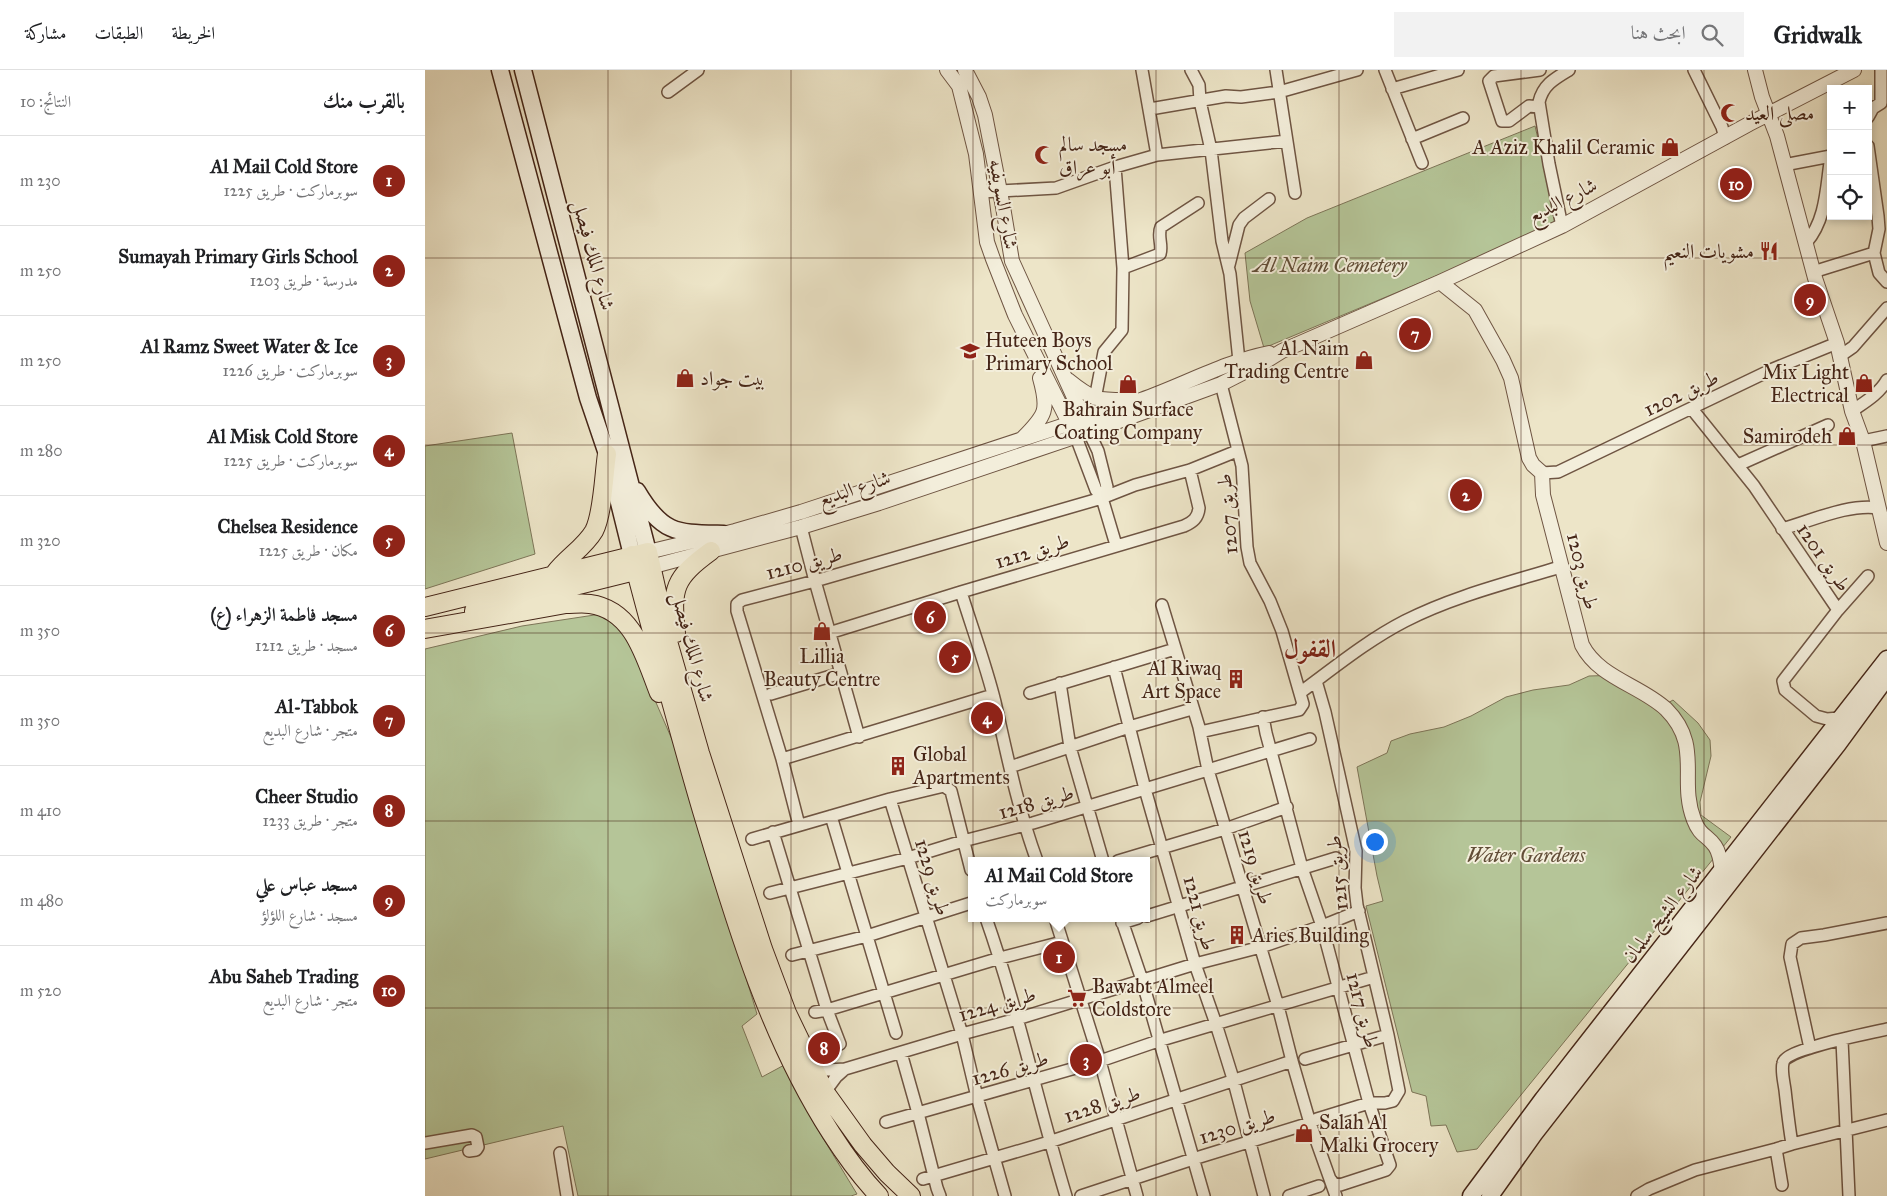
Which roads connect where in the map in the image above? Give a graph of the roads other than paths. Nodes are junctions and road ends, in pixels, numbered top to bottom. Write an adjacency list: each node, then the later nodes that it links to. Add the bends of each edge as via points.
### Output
1 (500, 70): 79 (main road, شارع الملك فيصل, via 588,398)
2 (523, 70): 83 (main road, شارع الملك فيصل)
3 (698, 70): 21 (street)
4 (947, 70): 19 (street, شارع السويفيه)
5 (964, 70): 19 (street); 45 (street, شارع السويفيه, via 985,115)
6 (1142, 70): 28 (street)
7 (1191, 70): 24 (street, via 1199,85)
8 (1276, 70): 22 (street)
9 (1357, 70): 22 (street)
10 (1385, 70): 20 (street)
11 (1458, 70): 20 (street)
12 (1540, 70): 27 (street, via 1494,76 1489,81 1502,121 1509,121 1529,106)
13 (1569, 70): 18 (street)
14 (1695, 70): 34 (street)
15 (1755, 70): 23 (street)
16 (1854, 70): 26 (street, شارع البديع)
17 (1881, 70): 25 (street)
18 (1553, 76): 27 (street, via 1541,93)
19 (959, 86): 46 (street, شارع السويفيه, via 976,154)
20 (1393, 89): 35 (street)
21 (668, 92)
22 (1279, 92): 24 (street); 36 (street)
23 (1762, 97): 26 (street, via 1773,104); 30 (street); 32 (street, via 1759,109)
24 (1200, 101): 28 (street); 37 (street)
25 (1884, 103): 29 (street)
26 (1785, 106): 30 (street, شارع البديع)
27 (1539, 107): 50 (street)
28 (1150, 109): 38 (street)
29 (1872, 110)
30 (1768, 114): 32 (street, شارع البديع); 33 (street)
31 (1463, 118): 35 (street)
32 (1749, 124): 33 (street, via 1762,124); 34 (street, شارع البديع)
33 (1777, 136): 41 (street)
34 (1725, 138): 50 (street, شارع البديع)
35 (1412, 139): 40 (street)
36 (1287, 141): 37 (street); 47 (street)
37 (1211, 150): 38 (street); 53 (street, via 1222,241)
38 (1157, 155): 42 (street)
39 (1827, 157): 41 (street)
40 (1422, 163)
41 (1784, 165): 51 (street)
42 (1115, 167): 45 (street, via 1056,188); 54 (street)
43 (1872, 174): 52 (street, via 1879,229)
44 (1828, 175): 51 (street, via 1822,214)
45 (1000, 191): 46 (street); 63 (street, شارع السويفيه, via 1012,261)
46 (981, 192): 61 (street, شارع السويفيه, via 987,242)
47 (1295, 193)
48 (1269, 199): 53 (street, via 1239,225)
49 (1198, 203): 54 (street, via 1161,227 1158,232 1162,248 1160,254)
50 (1562, 226): 56 (street, شارع البديع)
51 (1806, 243): 55 (street)
52 (1874, 253): 55 (street); 57 (street, via 1879,273)
53 (1229, 267): 62 (street)
54 (1123, 268): 66 (street, via 1122,330 1104,352)
55 (1813, 272): 59 (street)
56 (1440, 282): 60 (street, شارع البديع); 82 (street, via 1475,310 1486,328 1511,378 1529,458)
57 (1887, 282)
58 (1887, 308): 59 (street, طريق 1202, via 1853,347)
59 (1838, 350): 68 (street, طريق 1202, via 1773,369); 69 (street)
60 (1282, 351): 62 (street, شارع البديع); 64 (street, شارع البديع)
61 (1035, 358): 71 (street, شارع السويفيه); 76 (street, via 1046,404 1040,419)
62 (1239, 361): 67 (street, شارع البديع)
63 (1065, 379): 66 (street); 70 (street, شارع السويفيه)
64 (1221, 384): 73 (street, شارع البديع); 78 (street, طريق 1207)
65 (1886, 384): 69 (street)
66 (1095, 399): 67 (street)
67 (1141, 400): 70 (street, شارع البديع)
68 (1692, 409): 80 (street, طريق 1201); 82 (street, طريق 1202, via 1558,472)
69 (1852, 411): 77 (street)
70 (1084, 418): 71 (street, شارع البديع); 73 (street)
71 (1070, 423): 74 (street); 76 (street, شارع البديع)
72 (1828, 425): 80 (street)
73 (1089, 432): 74 (street, شارع البديع); 84 (street, via 1107,487)
74 (1076, 436): 84 (street); 86 (street, شارع البديع)
75 (1887, 436): 77 (street)
76 (1020, 441): 88 (street, شارع البديع)
77 (1863, 441): 85 (street)
78 (1237, 451): 81 (street, طريق 1210); 112 (street, طريق 1207, via 1244,480 1250,563 1276,613)
79 (607, 454): 92 (main road, شارع الملك فيصل); 94 (main road, via 595,530)
80 (1738, 465): 87 (street, طريق 1201)
81 (1190, 470): 84 (street, طريق 1210); 90 (street, طريق 1212, via 1199,508 1196,518 1184,526)
82 (1542, 474): 93 (street, طريق 1203, via 1543,495)
83 (628, 475): 88 (main road, via 662,524 679,532); 92 (main road, شارع الملك فيصل)
84 (1102, 498): 90 (street); 96 (street, طريق 1210)
85 (1879, 508): 87 (street, via 1851,508); 89 (street)
86 (801, 527): 91 (street, شارع البديع); 96 (street)
87 (1782, 529): 100 (street, طريق 1201)
88 (724, 534): 92 (street, شارع البديع)
89 (1887, 543)
90 (1116, 545): 97 (street, طريق 1212)
91 (711, 552): 92 (street, شارع البديع); 124 (main road, via 682,576 673,606)
92 (642, 561): 94 (main road, شارع البديع); 101 (main road, شارع البديع); 124 (main road, شارع الملك فيصل, via 669,645)
93 (1561, 567): 109 (street, via 1455,599 1421,614 1371,641); 139 (street, طريق 1203, via 1580,639 1589,656 1600,667 1659,703 1683,733 1689,752 1692,814 1698,830)
94 (553, 575): 99 (main road, شارع البديع)
95 (1868, 576): 100 (street)
96 (815, 581): 103 (street); 125 (street, طريق 1210, via 737,604)
97 (961, 592): 103 (street, طريق 1212); 114 (street)
98 (1162, 605): 104 (street, طريق 1219)
99 (425, 607)
100 (1838, 610): 117 (street, طريق 1201, via 1785,678 1783,686 1816,716)
101 (425, 625)
102 (425, 629): 124 (main road, via 566,604 589,603 613,612 622,617 637,639)
103 (829, 633): 107 (street)
104 (1175, 649): 106 (street); 115 (street, طريق 1219)
105 (1887, 659): 117 (main road, شارع الشيخ سلمان)
106 (1114, 667): 110 (street); 118 (street, طريق 1221)
107 (841, 673): 113 (street); 120 (street)
108 (1887, 677): 237 (main road, شارع الشيخ سلمان, via 1534,1134)
109 (1316, 681): 112 (street); 156 (street, طريق 1215, via 1356,851 1355,888)
110 (1060, 683): 111 (street); 122 (street)
111 (1030, 692)
112 (1301, 692): 116 (street, via 1301,709)
113 (771, 694)
114 (993, 695): 120 (street); 126 (street)
115 (1192, 709): 118 (street); 119 (street, طريق 1219)
116 (1263, 717): 119 (street); 123 (street, طريق 1217)
117 (1839, 718): 140 (main road, شارع الشيخ سلمان)
118 (1129, 727): 122 (street); 128 (street, طريق 1221)
119 (1201, 732): 127 (street, طريق 1219)
120 (859, 737): 125 (street)
121 (1311, 740): 123 (street, طريق 1218)
122 (1070, 747): 126 (street); 130 (street)
123 (1271, 751): 127 (street, طريق 1218); 131 (street, طريق 1217)
124 (693, 755): 195 (main road, شارع الملك فيصل, via 787,1013); 225 (main road, شارع الملك فيصل, via 726,891 759,989 799,1079 821,1117)
125 (782, 759): 133 (street, طريق 1210)
126 (1009, 767): 134 (street)
127 (1208, 770): 128 (street, طريق 1218); 135 (street, طريق 1219)
128 (1145, 789): 130 (street, طريق 1218); 141 (street, طريق 1221)
129 (890, 799): 132 (street); 138 (street, via 944,786 951,791); 145 (street, طريق 1229)
130 (1087, 807): 134 (street, طريق 1218); 143 (street)
131 (1287, 807): 135 (street); 148 (street, طريق 1217)
132 (831, 816): 133 (street); 150 (street)
133 (799, 825): 136 (street)
134 (1025, 826): 138 (street, طريق 1218); 142 (street)
135 (1225, 829): 141 (street); 152 (street, طريق 1219)
136 (773, 832): 137 (street); 151 (street)
137 (752, 839)
138 (963, 841): 145 (street, طريق 1218); 147 (street)
139 (1715, 845): 140 (street); 149 (street)
140 (1741, 846): 149 (main road, شارع الشيخ سلمان)
141 (1163, 848): 144 (street); 155 (street, طريق 1221)
142 (1036, 857)
143 (1102, 857)
144 (1132, 857)
145 (908, 858): 150 (street, طريق 1218); 158 (street, طريق 1229)
146 (1336, 858): 148 (street)
147 (968, 859)
148 (1303, 868): 152 (street); 163 (street, طريق 1217)
149 (1722, 871): 236 (main road, شارع الشيخ سلمان, via 1543,1098)
150 (849, 872): 151 (street, طريق 1218); 164 (street)
151 (790, 887): 153 (street, طريق 1218); 167 (street)
152 (1243, 887): 155 (street); 166 (street, طريق 1219)
153 (770, 893)
154 (968, 904): 158 (street)
155 (1179, 906): 157 (street); 170 (street, طريق 1221)
156 (1359, 911): 163 (street, طريق 1224); 172 (street, طريق 1215)
157 (1150, 915)
158 (926, 917): 164 (street); 171 (street, طريق 1229)
159 (987, 922): 169 (street)
160 (1056, 922): 165 (street)
161 (1121, 922): 173 (street)
162 (1887, 923): 190 (street, via 1801,938 1791,944 1790,958)
163 (1322, 926): 166 (street, طريق 1224); 174 (street, طريق 1217)
164 (867, 936): 167 (street); 175 (street)
165 (1062, 942): 169 (street); 176 (street)
166 (1261, 947): 170 (street, طريق 1224); 177 (street, طريق 1219)
167 (809, 952): 168 (street); 178 (street)
168 (792, 955)
169 (1000, 958): 171 (street); 180 (street)
170 (1195, 964): 173 (street, طريق 1224); 181 (street, طريق 1221)
171 (943, 975): 175 (street); 184 (street, طريق 1229)
172 (1374, 977): 174 (street, طريق 1226); 185 (street, طريق 1215)
173 (1142, 980): 176 (street, طريق 1224); 187 (street)
174 (1339, 988): 177 (street, طريق 1226); 189 (street, طريق 1217)
175 (885, 993): 178 (street); 183 (street)
176 (1081, 999): 180 (street, طريق 1224); 193 (street)
177 (1278, 1006): 181 (street, طريق 1226); 194 (street, طريق 1219)
178 (827, 1010): 179 (street); 188 (street)
179 (815, 1012)
180 (1017, 1019): 184 (street, طريق 1224); 197 (street)
181 (1216, 1024): 187 (street, طريق 1226); 198 (street, طريق 1221)
182 (1887, 1029): 186 (street)
183 (896, 1033)
184 (962, 1034): 191 (street, طريق 1224); 201 (street, طريق 1229)
185 (1388, 1036): 189 (street); 199 (street, طريق 1215)
186 (1842, 1040): 190 (street); 209 (street)
187 (1158, 1041): 193 (street, طريق 1226); 202 (street)
188 (840, 1044)
189 (1353, 1045): 192 (street); 203 (street, طريق 1217)
190 (1810, 1048): 213 (street, via 1788,1056 1783,1064)
191 (901, 1053): 196 (street, طريق 1224); 204 (street)
192 (1305, 1059)
193 (1100, 1061): 197 (street, طريق 1226); 205 (street)
194 (1292, 1061): 198 (street, طريق 1228); 208 (street, طريق 1219)
195 (812, 1067): 196 (street, طريق 1224); 200 (main road, شارع الملك فيصل)
196 (845, 1069): 200 (street)
197 (1033, 1080): 201 (street, طريق 1226); 210 (street)
198 (1234, 1082): 202 (street, طريق 1228); 211 (street, طريق 1221)
199 (1399, 1091): 203 (street, طريق 1230, via 1393,1101)
200 (825, 1092): 226 (main road, شارع الملك فيصل, via 887,1174)
201 (977, 1097): 204 (street, طريق 1226); 217 (street, طريق 1229)
202 (1175, 1100): 205 (street, طريق 1228); 218 (street)
203 (1369, 1103): 208 (street, طريق 1230); 221 (street, طريق 1217, via 1390,1166 1340,1185)
204 (919, 1113): 207 (street, طريق 1226); 219 (street)
205 (1115, 1119): 210 (street, طريق 1228); 220 (street)
206 (1887, 1120): 209 (street)
207 (886, 1122)
208 (1311, 1123): 211 (street, طريق 1230); 221 (street, طريق 1219)
209 (1845, 1130): 213 (street); 239 (street)
210 (1049, 1142): 217 (street, طريق 1228); 229 (street)
211 (1249, 1142): 218 (street, طريق 1230); 233 (street, طريق 1221)
212 (425, 1143): 215 (street, via 475,1135 478,1147)
213 (1791, 1144): 214 (street)
214 (1776, 1149): 222 (street); 238 (street, via 1695,1170)
215 (469, 1151)
216 (561, 1153): 224 (street)
217 (995, 1157): 219 (street, طريق 1228); 228 (street, طريق 1229)
218 (1193, 1158): 220 (street, طريق 1230); 232 (street)
219 (929, 1178): 227 (street)
220 (1132, 1180): 230 (street, طريق 1230); 231 (street)
221 (1331, 1180): 235 (street, طريق 1219)
222 (1782, 1185)
223 (1319, 1186): 234 (street)
224 (567, 1196)
225 (879, 1196)
226 (911, 1196)
227 (940, 1196)
228 (1005, 1196)
229 (1066, 1196)
230 (1081, 1196)
231 (1137, 1196)
232 (1204, 1196)
233 (1264, 1196)
234 (1289, 1196)
235 (1336, 1196)
236 (1471, 1196)
237 (1490, 1196)
238 (1637, 1196)
239 (1849, 1196)

